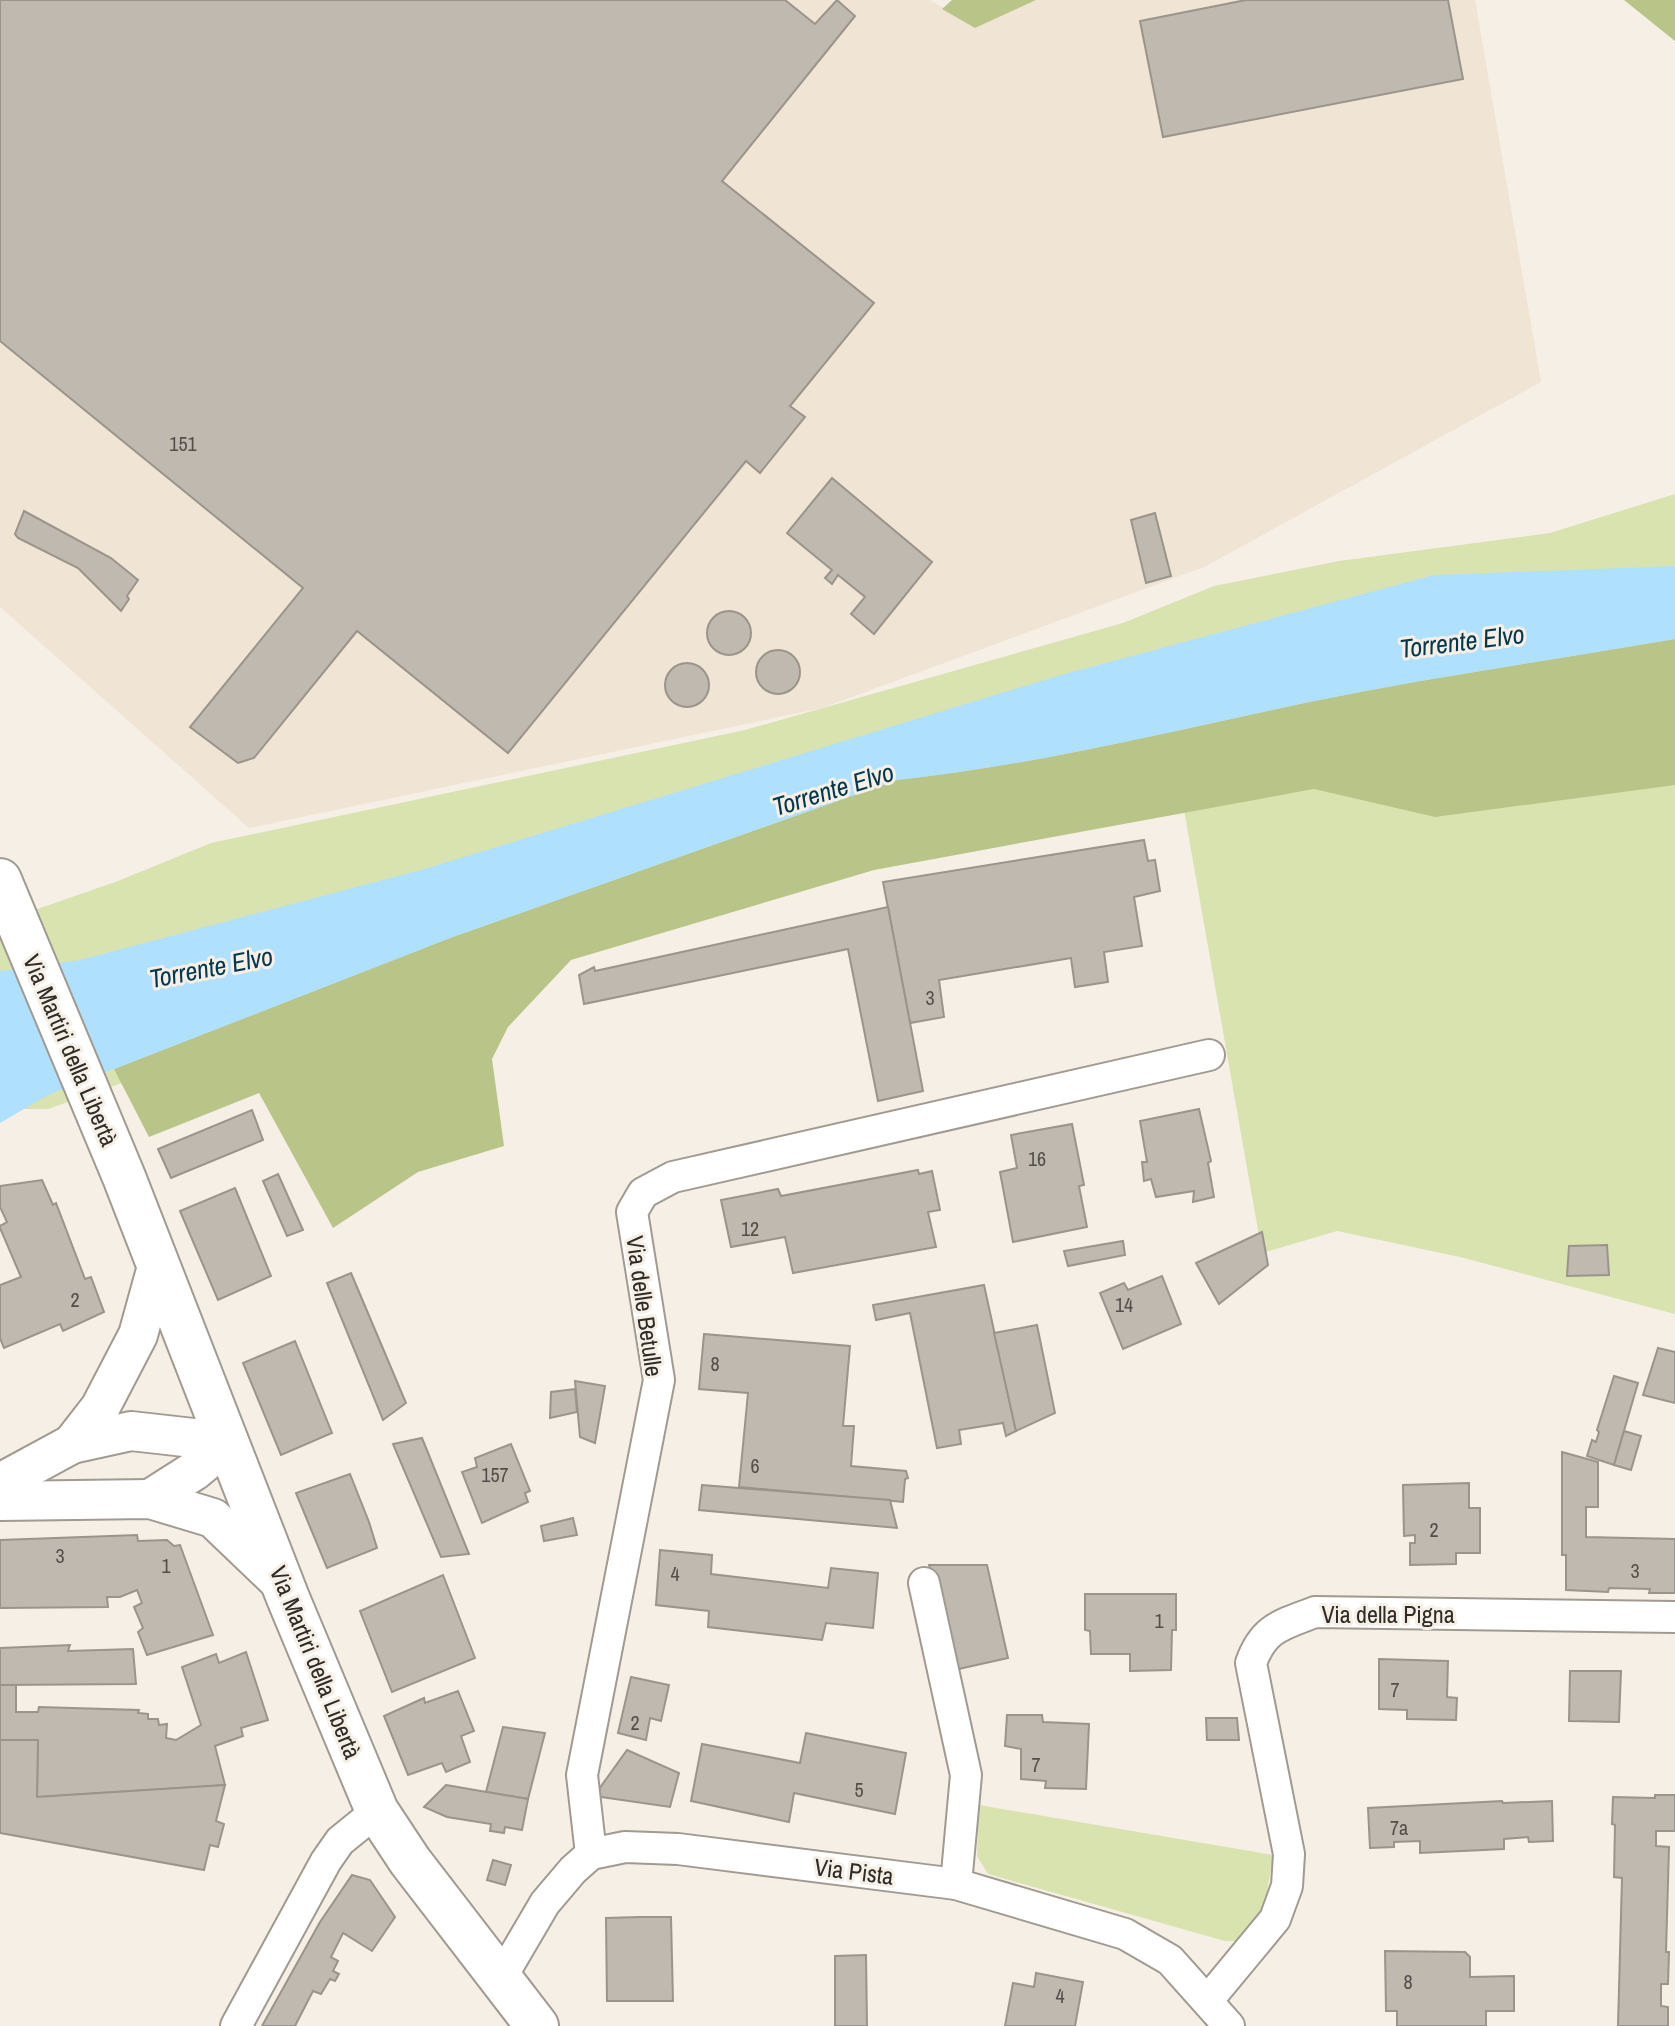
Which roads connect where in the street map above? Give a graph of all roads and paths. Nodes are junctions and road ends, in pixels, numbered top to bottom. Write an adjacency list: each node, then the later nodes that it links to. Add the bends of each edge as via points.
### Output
1 (0, 880): 3 (main road, Via Martiri della Libertà)
2 (1209, 1055): 13 (street, Via delle Betulle, via 673,1177 643,1193 632,1212 659,1380 582,1775)
3 (158, 1263): 4 (main road, Via Martiri della Libertà); 5 (street, via 138,1335 100,1408)
4 (229, 1442): 5 (street, via 131,1431); 7 (street); 10 (main road, Via Martiri della Libertà)
5 (72, 1444): 6 (street)
6 (0, 1483)
7 (150, 1499): 8 (street); 10 (street, via 213,1518)
8 (0, 1501)
9 (924, 1583): 14 (street, via 966,1775)
10 (283, 1585): 12 (main road, Via Martiri della Libertà)
11 (1675, 1617): 16 (street, Via della Pigna, via 1315,1612 1281,1625 1259,1642 1251,1663 1289,1854 1287,1886 1275,1919)
12 (377, 1811): 15 (main road, Via Martiri della Libertà); 17 (street, via 340,1841 326,1861)
13 (591, 1854): 14 (street, Via Pista, via 625,1847 678,1849); 15 (street, via 545,1903)
14 (956, 1884): 16 (street, Via Pista, via 1125,1934 1170,1960)
15 (501, 1978): 18 (main road, Via Martiri della Libertà)
16 (1208, 2000): 19 (street, Via Pista)
17 (236, 2026)
18 (537, 2026)
19 (1229, 2026)

